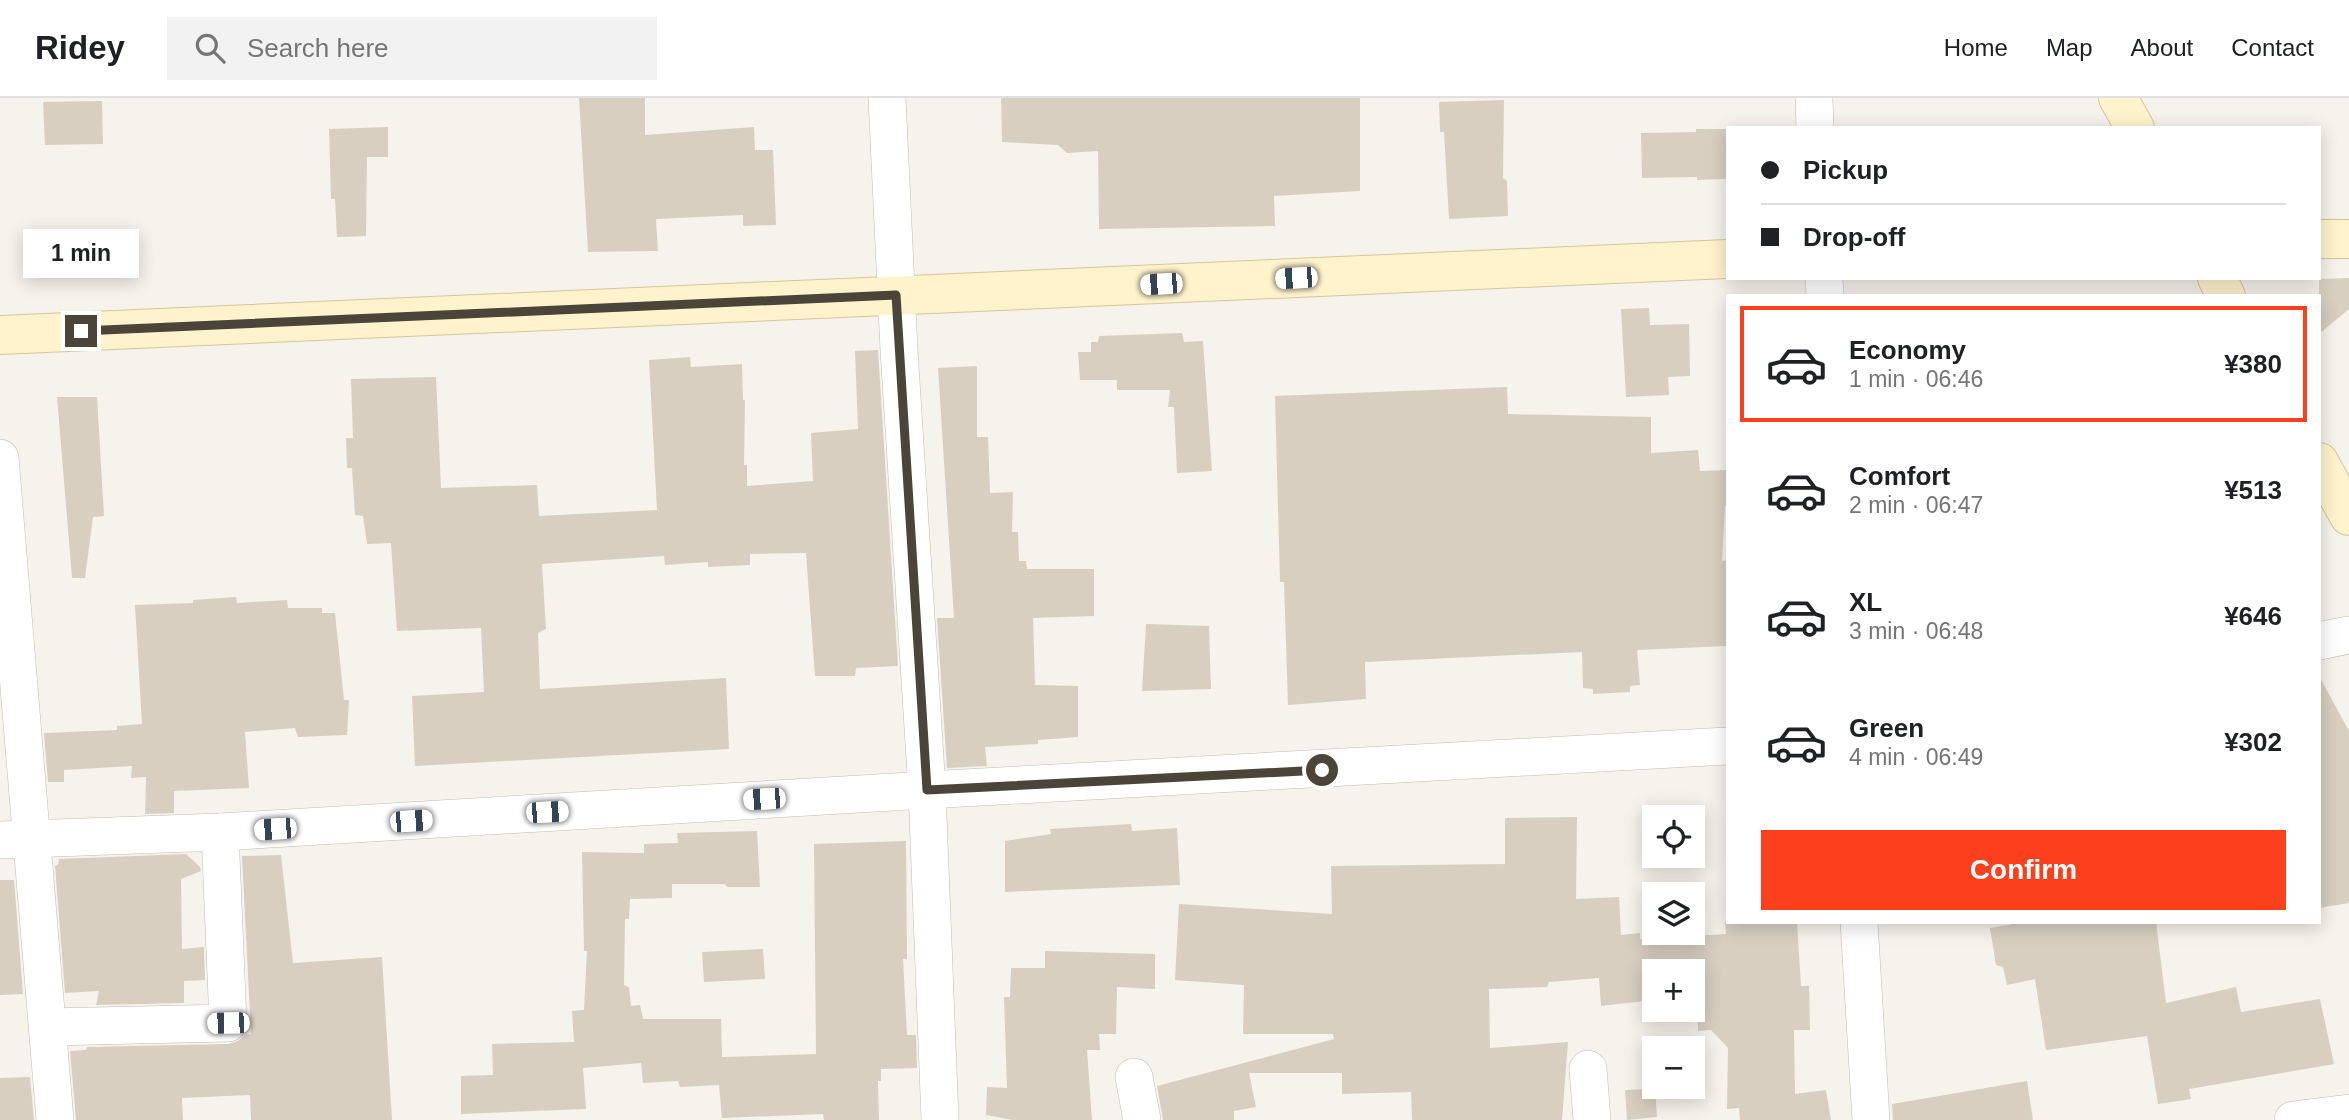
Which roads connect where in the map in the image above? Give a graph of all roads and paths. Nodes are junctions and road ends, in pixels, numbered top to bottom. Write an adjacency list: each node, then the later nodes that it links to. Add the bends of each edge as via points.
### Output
1 (887, 98): 9 (street)
2 (1814, 98): 4 (street)
3 (2118, 98): 5 (street)
4 (1815, 126)
5 (2133, 126)
6 (2321, 239): 7 (street)
7 (2349, 239)
8 (1726, 259): 9 (street)
9 (896, 295): 10 (street); 17 (street)
10 (0, 335)
11 (0, 458): 19 (street)
12 (2321, 466): 13 (street)
13 (2349, 516)
14 (2349, 635): 15 (street)
15 (2321, 641)
16 (1726, 746): 17 (street)
17 (927, 790): 18 (street); 26 (street)
18 (220, 832): 19 (street); 21 (street, via 228,1023)
19 (16, 839): 21 (street)
20 (1859, 924): 29 (street)
21 (48, 1027): 25 (street)
22 (1588, 1069): 28 (street)
23 (1134, 1077): 27 (street)
24 (2349, 1113): 30 (street)
25 (55, 1120)
26 (940, 1120)
27 (1142, 1120)
28 (1592, 1120)
29 (1871, 1120)
30 (2293, 1120)

